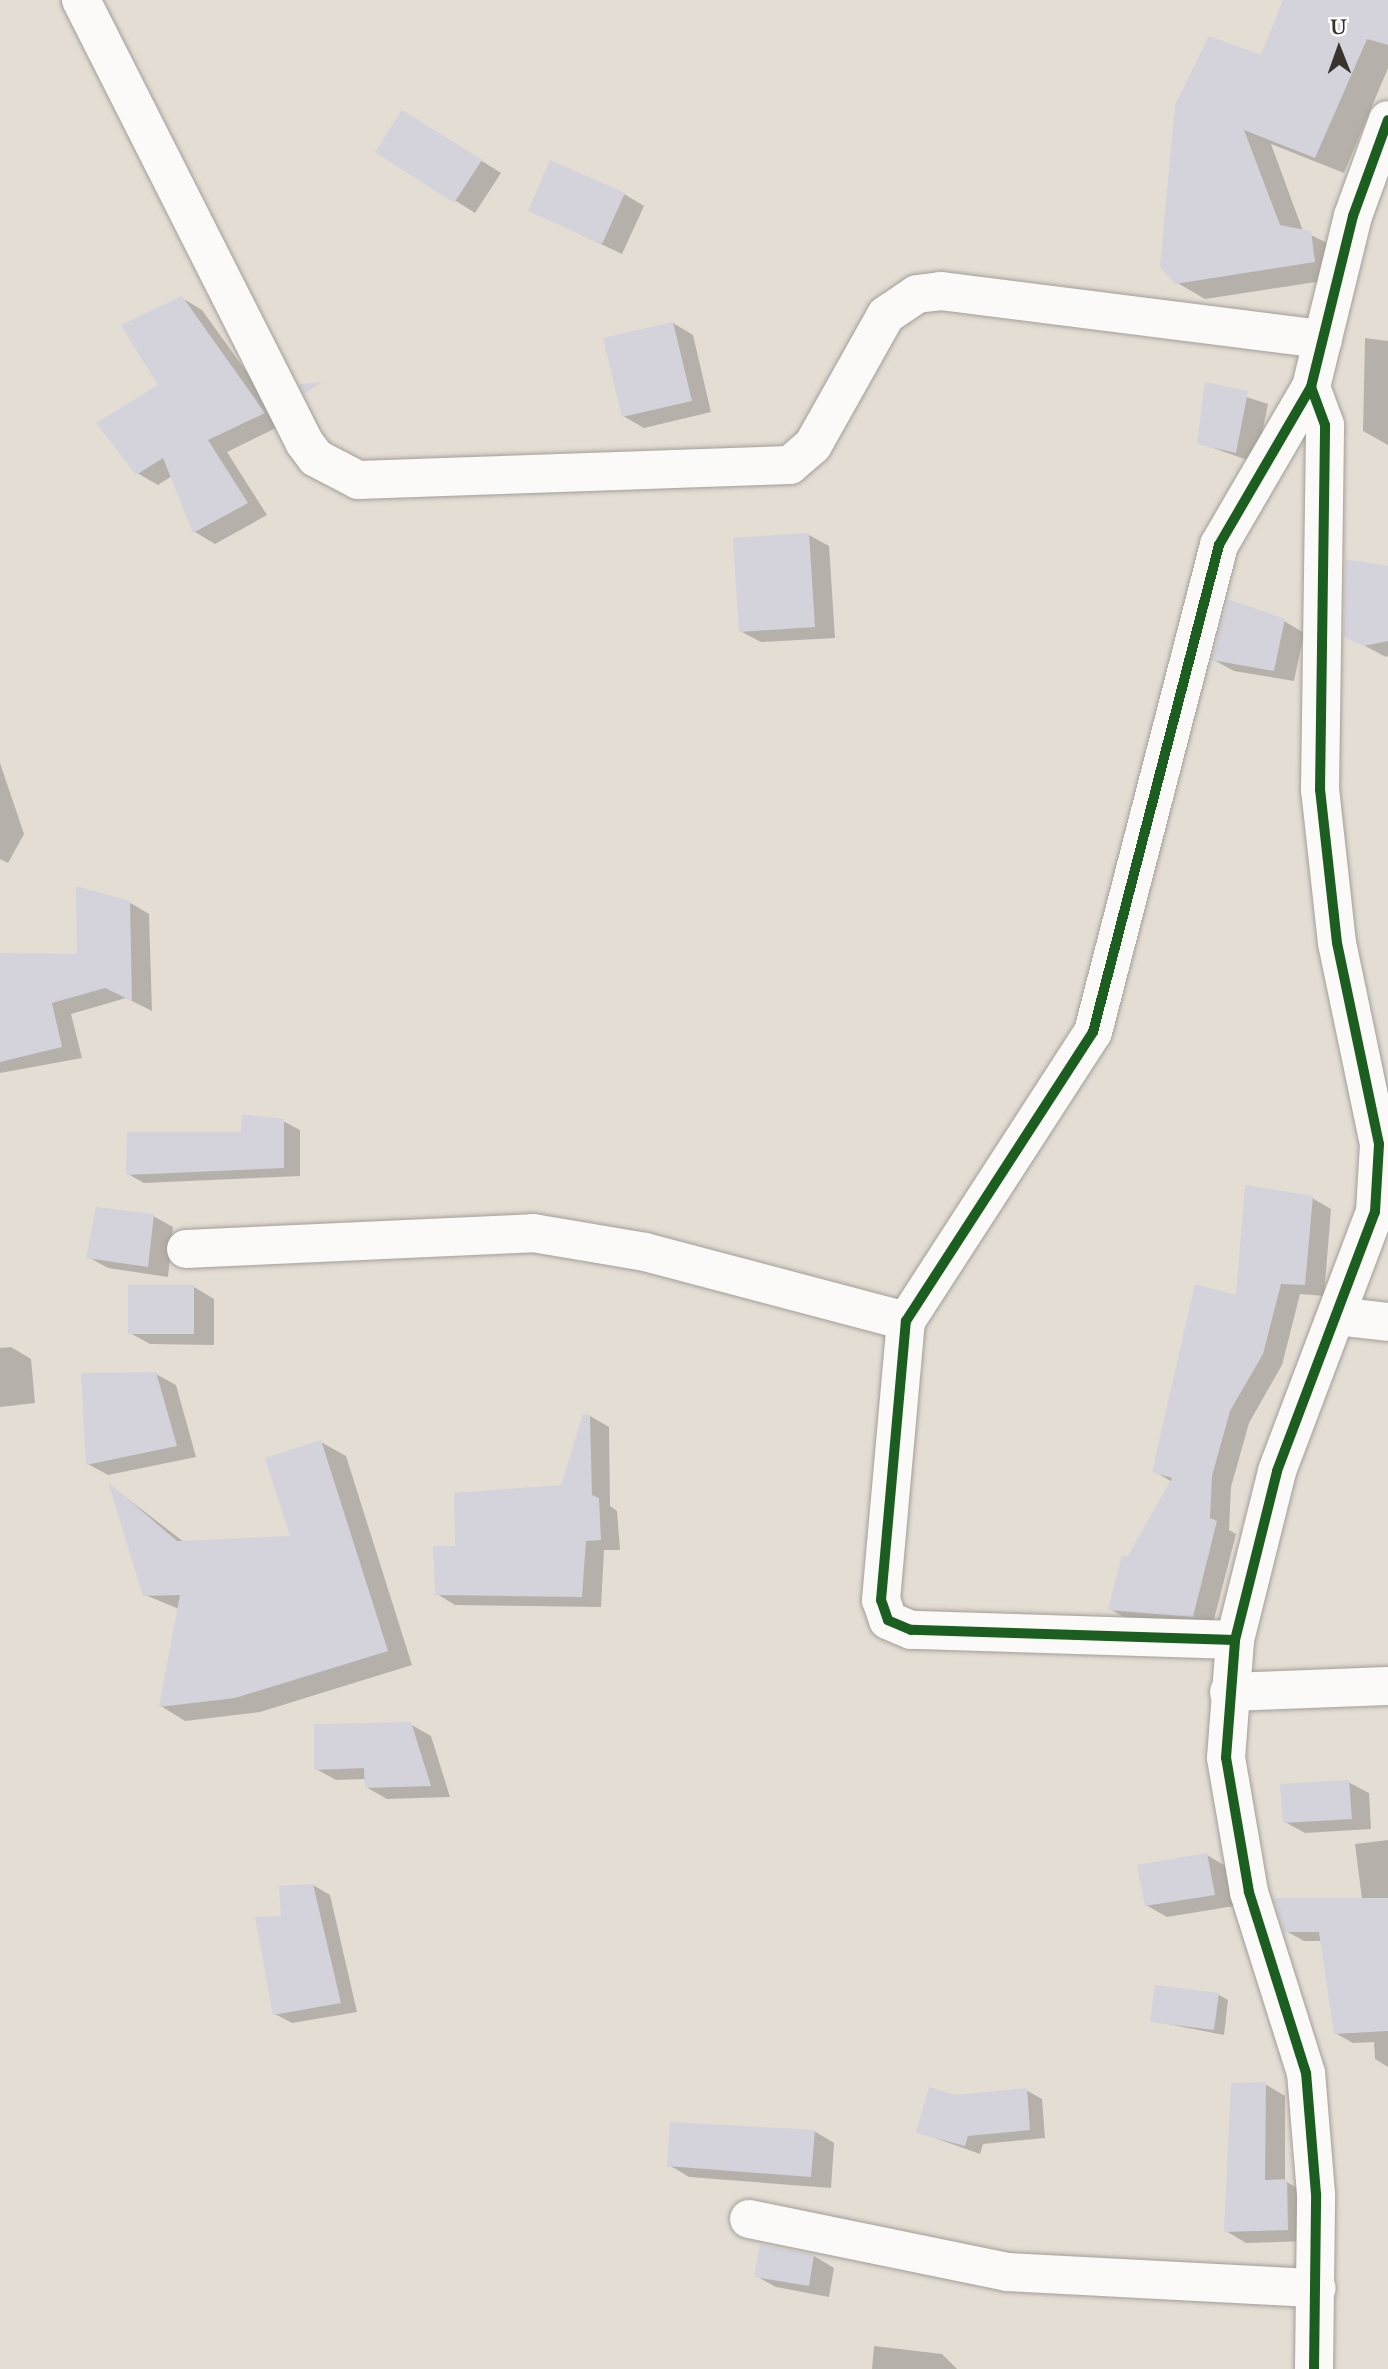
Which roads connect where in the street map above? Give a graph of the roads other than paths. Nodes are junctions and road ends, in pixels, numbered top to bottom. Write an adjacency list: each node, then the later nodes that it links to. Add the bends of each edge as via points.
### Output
1 (81, 0): 3 (street, via 304,442 326,465 358,480 790,465 813,445 887,315 899,302 941,291)
2 (1388, 120): 3 (street, via 1353,216)
3 (1323, 339): 4 (street)
4 (1311, 387): 6 (street, via 1325,425 1320,790 1337,943 1379,1144 1375,1212); 7 (street, via 1219,545 1093,1032)
5 (186, 1249): 7 (street, via 533,1233 645,1252)
6 (1337, 1316): 8 (street); 9 (street, via 1277,1471)
7 (905, 1321): 9 (street, via 881,1600 888,1620 911,1630)
8 (1388, 1322)
9 (1235, 1640): 11 (street)
10 (1388, 1686): 11 (street)
11 (1229, 1692): 13 (street, via 1226,1758 1249,1892 1306,2073)
12 (749, 2219): 13 (street, via 1007,2272)
13 (1317, 2288): 14 (street)
14 (1314, 2369)

